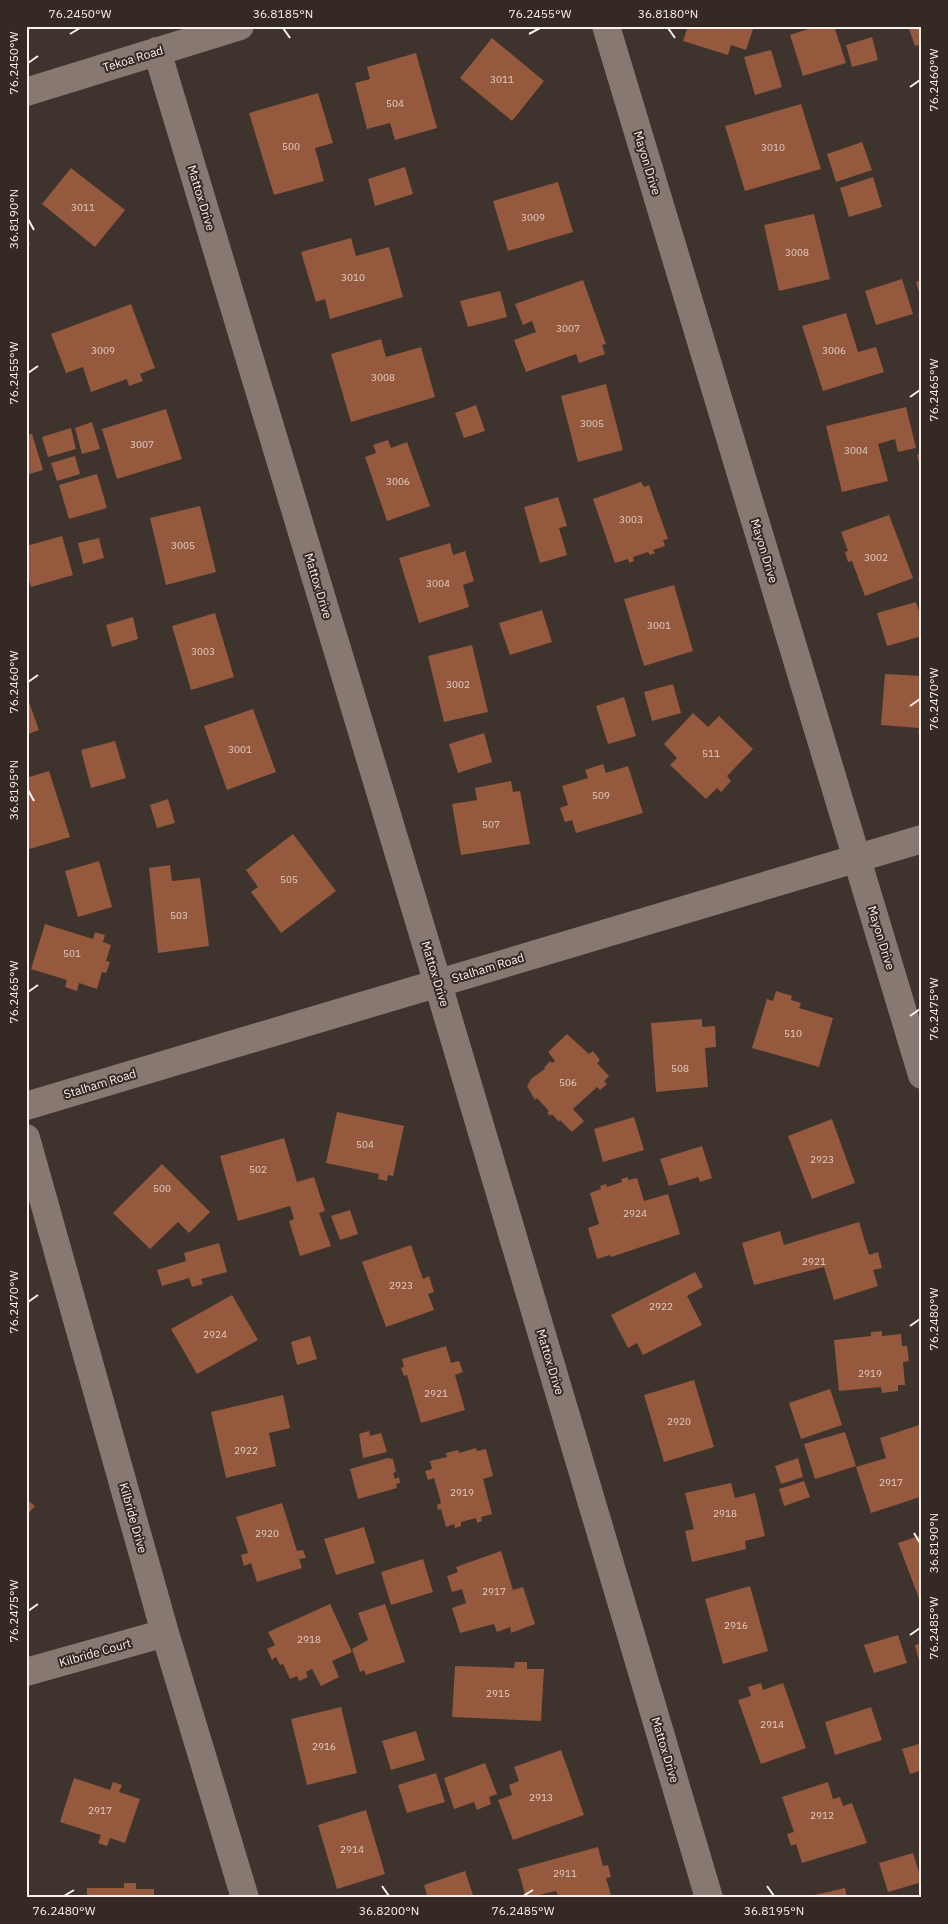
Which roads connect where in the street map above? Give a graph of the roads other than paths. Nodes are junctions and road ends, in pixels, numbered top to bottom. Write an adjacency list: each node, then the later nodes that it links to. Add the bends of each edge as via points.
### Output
1 (240, 26): 3 (street, Tekoa Road)
2 (606, 26): 6 (street, Mayon Drive)
3 (157, 51): 4 (street, Tekoa Road); 7 (street, Mattox Drive)
4 (26, 92)
5 (922, 839): 6 (street, Stalham Road)
6 (857, 859): 7 (street, Stalham Road); 8 (street, Mayon Drive)
7 (438, 984): 9 (street, Stalham Road); 14 (street, Mattox Drive)
8 (922, 1075)
9 (26, 1106)
10 (26, 1138): 11 (street, Kilbride Drive)
11 (165, 1633): 12 (street, Kilbride Court); 13 (street, Kilbride Drive)
12 (26, 1672)
13 (245, 1898)
14 (708, 1898)

